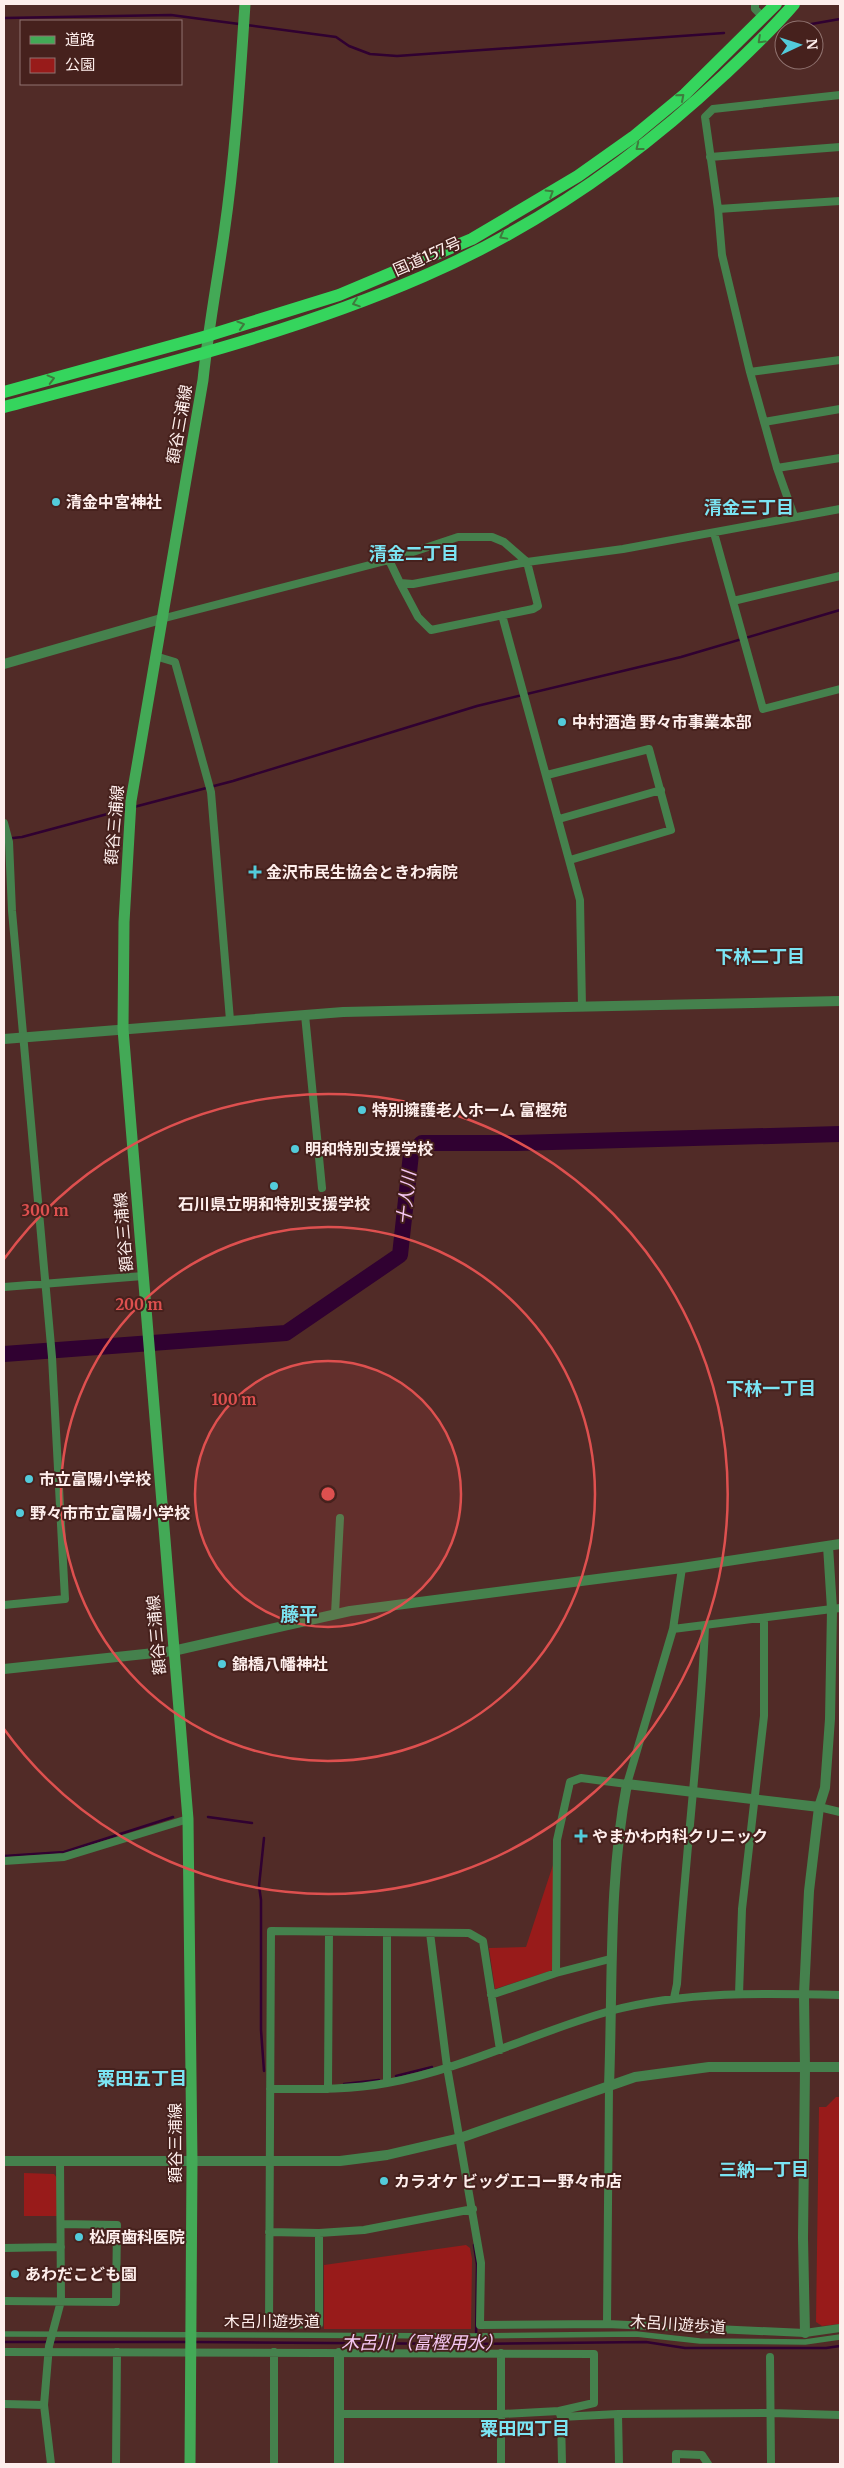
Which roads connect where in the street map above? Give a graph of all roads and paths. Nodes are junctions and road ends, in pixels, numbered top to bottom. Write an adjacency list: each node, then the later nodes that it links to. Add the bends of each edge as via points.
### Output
1 (245, 4): 11 (main road, 額谷三浦線, via 224,233)
2 (755, 4): 5 (street, via 755,9)
3 (776, 4): 5 (highway, 国道157号)
4 (794, 4): 12 (highway, 国道157号, one-way to 12, via 774,28 675,119 567,200 424,276 264,335)
5 (763, 17): 11 (highway, 国道157号, one-way to 5, via 339,296 444,253 521,211 633,137 685,94)
6 (840, 95): 8 (street, via 714,109 704,117)
7 (840, 147): 8 (street)
8 (710, 157): 10 (street)
9 (840, 201): 10 (street)
10 (718, 209): 14 (street, via 722,255)
11 (208, 336): 12 (main road, 額谷三浦線); 15 (highway, 国道157号, one-way to 11)
12 (206, 352): 16 (highway, 国道157号); 30 (main road, 額谷三浦線)
13 (840, 360): 14 (street)
14 (750, 372): 18 (street)
15 (4, 392)
16 (4, 407)
17 (840, 409): 18 (street)
18 (764, 422): 20 (street)
19 (840, 458): 20 (street)
20 (777, 468): 22 (street)
21 (840, 509): 22 (street)
22 (794, 516): 23 (street)
23 (714, 532): 25 (street); 28 (street)
24 (389, 560): 25 (street, via 458,537 492,537 504,542); 27 (street); 30 (street)
25 (526, 562): 27 (street, via 413,584); 29 (street, via 538,606)
26 (840, 576): 28 (street)
27 (400, 583): 29 (street, via 418,617 431,630)
28 (733, 601): 33 (street, via 763,709)
29 (502, 615): 34 (street)
30 (161, 619): 31 (main road, 額谷三浦線); 32 (street)
31 (155, 656): 44 (street, via 175,662 211,792); 45 (main road, 額谷三浦線, via 129,817)
32 (4, 664)
33 (840, 689)
34 (547, 775): 35 (street, via 649,749); 36 (street)
35 (660, 790): 36 (street); 38 (street, via 672,830)
36 (559, 818): 38 (street)
37 (4, 823): 40 (street, via 9,842)
38 (570, 860): 42 (street, via 580,900)
39 (4, 912): 40 (street)
40 (12, 912): 46 (street)
41 (840, 1001): 42 (street)
42 (582, 1007): 43 (street)
43 (305, 1015): 44 (street); 48 (street)
44 (230, 1020): 45 (street)
45 (123, 1029): 46 (street); 49 (main road, 額谷三浦線)
46 (25, 1037): 47 (street); 50 (street)
47 (4, 1039)
48 (322, 1188)
49 (143, 1276): 50 (street); 62 (main road, 額谷三浦線)
50 (46, 1284): 51 (street); 56 (street, via 65,1599)
51 (4, 1287)
52 (340, 1518): 58 (street)
53 (840, 1544): 54 (street)
54 (828, 1546): 55 (street); 57 (street)
55 (682, 1568): 58 (street); 61 (street)
56 (4, 1605)
57 (836, 1608): 59 (street); 67 (street, via 825,1788)
58 (335, 1614): 62 (street)
59 (764, 1618): 60 (street); 66 (street, via 764,1716)
60 (705, 1627): 61 (street); 65 (street, via 702,1709)
61 (673, 1629): 64 (street)
62 (173, 1651): 63 (street); 69 (main road, 額谷三浦線)
63 (4, 1669)
64 (627, 1784): 65 (street); 74 (street, via 618,1830); 75 (street, via 581,1778 570,1782 557,1840)
65 (693, 1792): 66 (street); 80 (street)
66 (753, 1799): 67 (street); 76 (street, via 742,1909)
67 (820, 1807): 68 (street); 77 (street, via 809,1891)
68 (840, 1812)
69 (188, 1819): 70 (street, via 64,1857); 94 (main road, 額谷三浦線)
70 (4, 1861)
71 (329, 1932): 72 (street); 88 (street, via 270,1931); 89 (street)
72 (387, 1933): 73 (street); 86 (street)
73 (430, 1933): 78 (street, via 469,1933 483,1941); 83 (street)
74 (610, 1960): 75 (street); 81 (street)
75 (556, 1973): 78 (street)
76 (739, 1994): 77 (street); 80 (street)
77 (804, 1994): 79 (street); 84 (street)
78 (491, 1995): 82 (street)
79 (840, 1995)
80 (674, 1998): 81 (street)
81 (610, 2011): 82 (street); 87 (street)
82 (500, 2050): 83 (street)
83 (447, 2067): 86 (street); 90 (street)
84 (805, 2068): 85 (street); 87 (street, via 709,2067 635,2077); 105 (street)
85 (840, 2068)
86 (387, 2083): 89 (street)
87 (609, 2086): 90 (street); 103 (street)
88 (270, 2089): 89 (street); 93 (street)
89 (328, 2089)
90 (460, 2138): 93 (street, via 387,2155 340,2161); 95 (street)
91 (4, 2161): 92 (street)
92 (60, 2161): 94 (street); 96 (street)
93 (268, 2161): 94 (street); 97 (street)
94 (192, 2162): 109 (main road, 額谷三浦線)
95 (473, 2209): 98 (street, via 364,2230); 103 (street, via 481,2263 480,2325)
96 (62, 2224): 99 (street); 102 (street, via 117,2224 116,2302)
97 (269, 2232): 98 (street); 98 (street, via 268,2325 319,2324)
98 (319, 2233)
99 (61, 2247): 100 (street); 102 (street)
100 (4, 2248)
101 (4, 2301): 102 (street)
102 (61, 2301): 107 (street)
103 (608, 2324): 105 (street)
104 (840, 2328): 105 (street)
105 (805, 2333)
106 (4, 2334): 107 (street, 木呂川遊歩道)
107 (52, 2336): 109 (street, 木呂川遊歩道); 110 (street)
108 (840, 2338): 109 (street, 木呂川遊歩道, via 805,2342 700,2341 636,2334)
109 (190, 2343): 112 (street); 113 (street); 127 (main road, 額谷三浦線)
110 (49, 2349): 111 (street); 112 (street); 118 (street)
111 (4, 2352)
112 (117, 2352): 126 (street)
113 (274, 2352): 114 (street); 128 (street)
114 (340, 2352): 115 (street); 120 (street)
115 (501, 2353): 121 (street); 122 (street, via 594,2354 594,2403)
116 (770, 2357): 119 (street)
117 (4, 2404): 118 (street)
118 (44, 2405): 125 (street)
119 (771, 2412): 123 (street); 124 (street); 135 (street)
120 (339, 2414): 121 (street); 129 (street)
121 (501, 2414): 122 (street); 130 (street)
122 (560, 2414): 123 (street); 131 (street)
123 (618, 2414): 132 (street)
124 (840, 2415)
125 (51, 2464)
126 (116, 2464)
127 (190, 2464)
128 (274, 2464)
129 (339, 2464)
130 (501, 2464)
131 (562, 2464)
132 (619, 2464)
133 (676, 2464): 134 (street, via 676,2454 702,2455)
134 (708, 2464)
135 (771, 2464)

